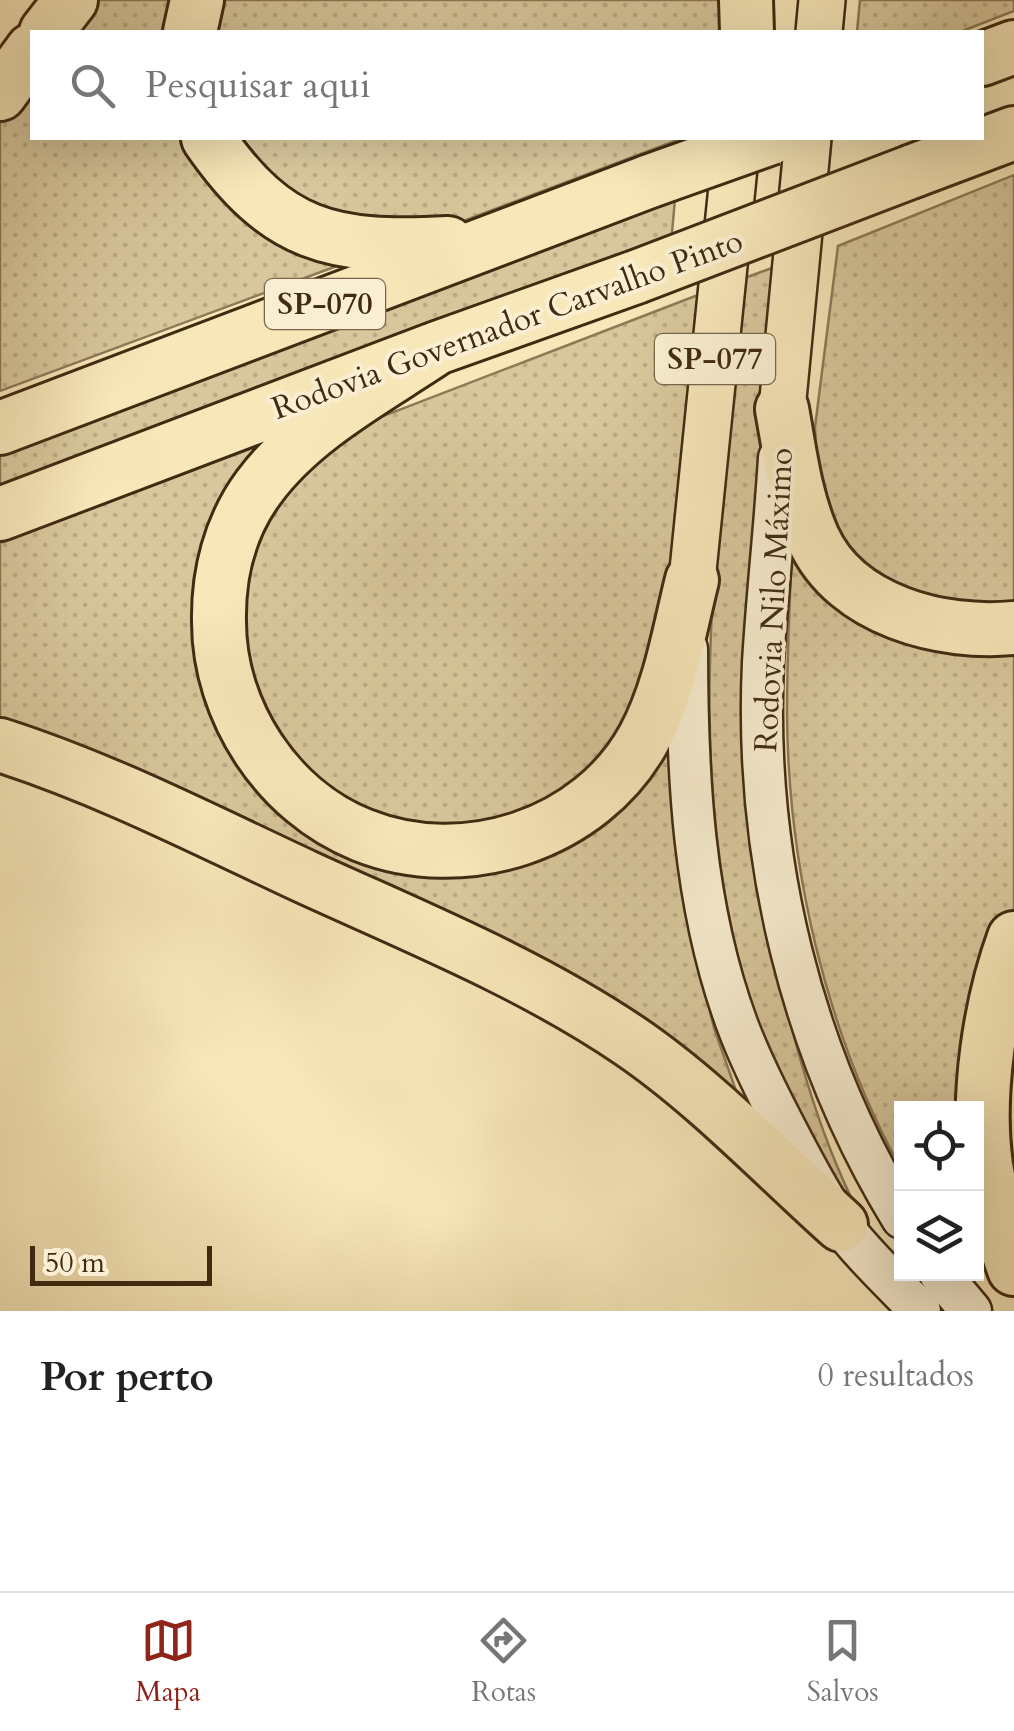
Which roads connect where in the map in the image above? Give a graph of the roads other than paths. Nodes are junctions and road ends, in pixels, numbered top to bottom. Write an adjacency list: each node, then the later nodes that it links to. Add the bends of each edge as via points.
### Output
1 (71, 0): 5 (highway)
2 (197, 0): 6 (highway)
3 (749, 0): 7 (highway)
4 (822, 0): 8 (main road)
5 (48, 30)
6 (190, 30)
7 (747, 30)
8 (818, 30)
9 (30, 53): 10 (highway)
10 (0, 94)
11 (1014, 132): 17 (highway, Rodovia Governador Carvalho Pinto / SP-070, bridge)
12 (210, 140): 16 (highway, via 256,198 329,239 393,246)
13 (737, 140): 21 (main road, SP-077)
14 (765, 140): 16 (highway, SP-070, bridge)
15 (808, 140): 18 (main road, Rodovia Nilo Máximo / SP-077)
16 (489, 242): 19 (highway, SP-070)
17 (437, 348): 20 (highway, Rodovia Governador Carvalho Pinto / SP-070); 21 (highway, via 292,451 258,488 231,536 218,595 219,651 236,708 264,761 311,805 362,835 414,848 469,851 530,838 580,810 617,777 644,740 663,696)
18 (782, 409): 22 (highway, via 799,502 836,571 903,615 939,626); 25 (main road, Rodovia Nilo Máximo / SP-077, via 763,665 766,790 779,898 837,1096)
19 (0, 428)
20 (0, 514)
21 (692, 580): 26 (main road, SP-077, via 687,712 695,839 710,928 737,1024 768,1096)
22 (1014, 628)
23 (0, 745): 26 (highway, via 130,795 574,1006 679,1078)
24 (1014, 938): 27 (highway, via 994,1009 984,1085 986,1162)
25 (894, 1205)
26 (841, 1225): 29 (main road, SP-077)
27 (1014, 1269)
28 (946, 1281): 30 (main road)
29 (920, 1311)
30 (971, 1311)

